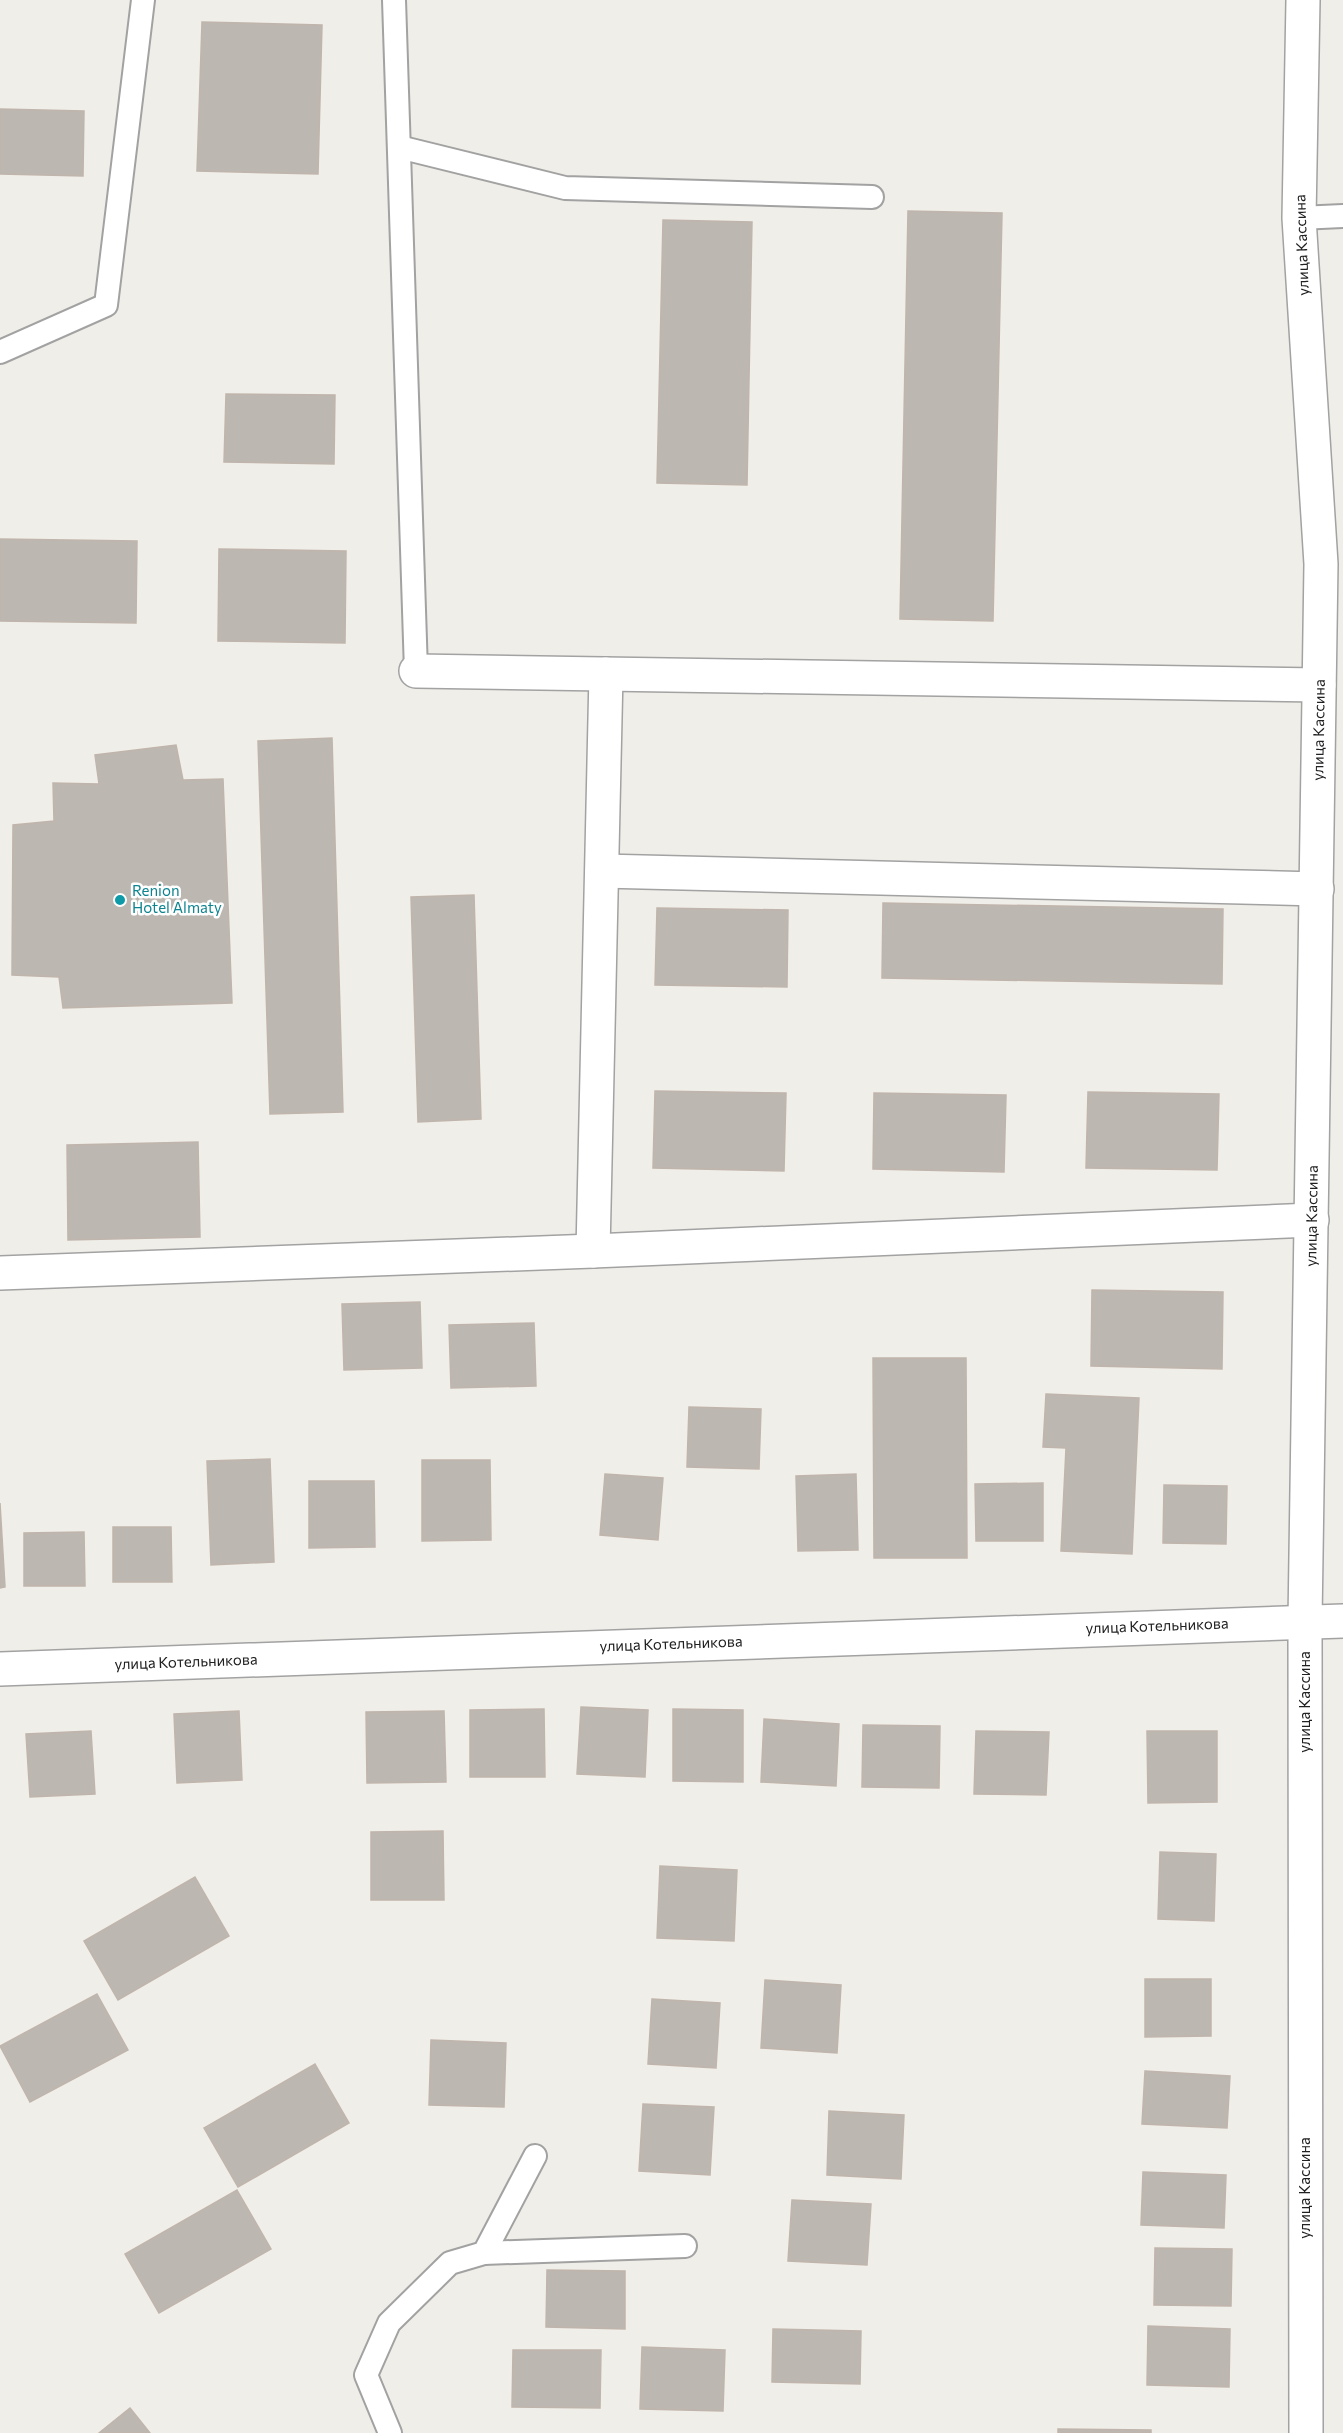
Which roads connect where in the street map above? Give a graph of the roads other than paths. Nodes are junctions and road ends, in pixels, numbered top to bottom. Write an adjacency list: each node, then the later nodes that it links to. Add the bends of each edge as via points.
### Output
1 (143, 0): 8 (lane, via 106,305)
2 (394, 0): 4 (lane)
3 (1304, 0): 7 (street, улица Кассина)
4 (399, 147): 5 (lane, via 565,188); 9 (lane)
5 (872, 197)
6 (1343, 216): 7 (lane)
7 (1299, 218): 11 (street, улица Кассина, via 1321,564)
8 (0, 352)
9 (416, 671): 10 (street)
10 (606, 674): 11 (street); 12 (street)
11 (1319, 685): 13 (street, улица Кассина)
12 (602, 871): 13 (street); 15 (street)
13 (1317, 889): 14 (street, улица Кассина)
14 (1312, 1220): 15 (street); 18 (street, улица Кассина)
15 (593, 1251): 16 (street)
16 (0, 1273)
17 (1343, 1620): 18 (street, улица Котельникова)
18 (1305, 1621): 19 (street, улица Котельникова); 24 (street, улица Кассина)
19 (0, 1669)
20 (536, 2156): 22 (lane)
21 (685, 2246): 22 (lane)
22 (484, 2253): 23 (lane, via 450,2263 389,2323 366,2375)
23 (390, 2433)
24 (1306, 2433)

